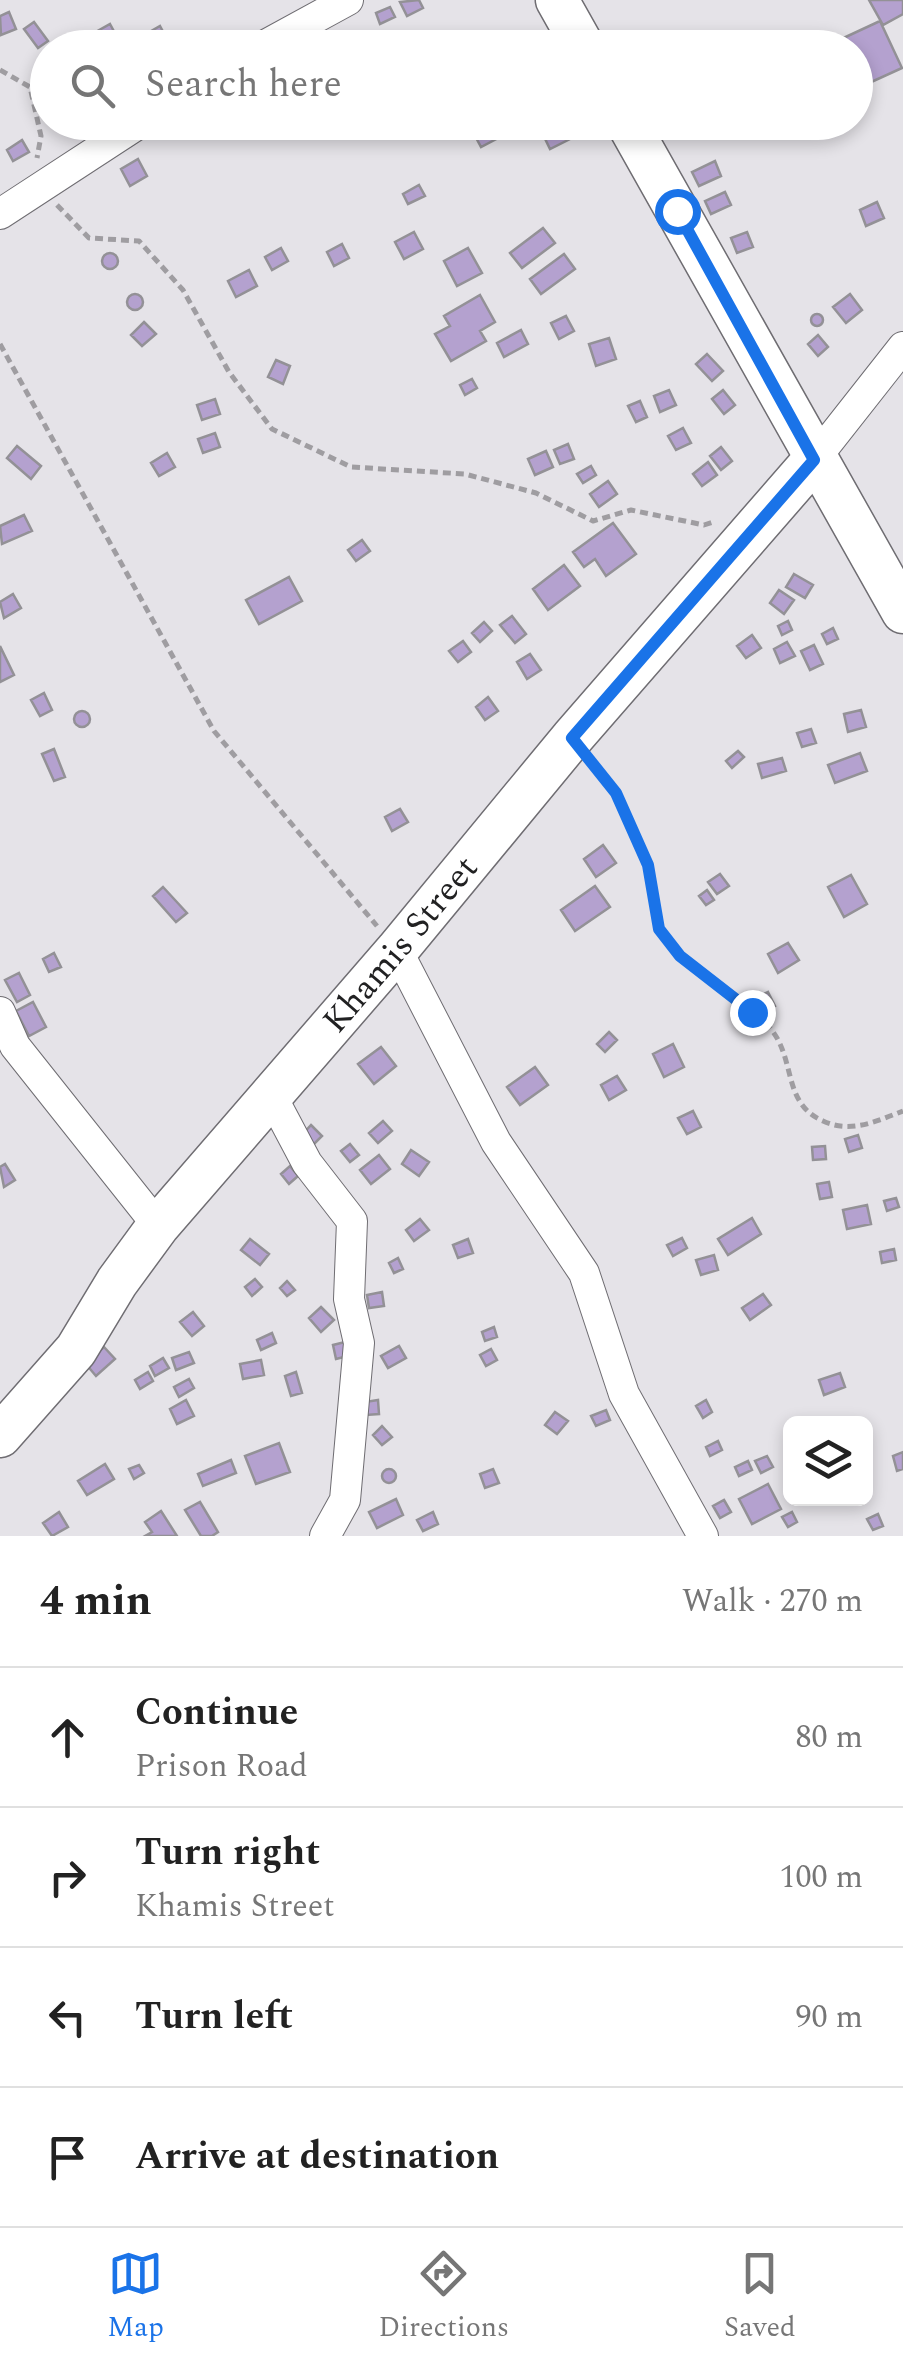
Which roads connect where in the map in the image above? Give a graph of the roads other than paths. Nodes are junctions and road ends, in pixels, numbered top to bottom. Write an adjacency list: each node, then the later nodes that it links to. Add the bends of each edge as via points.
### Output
1 (348, 0): 3 (street)
2 (557, 0): 4 (street)
3 (293, 30)
4 (574, 30)
5 (114, 140): 7 (street)
6 (637, 140): 9 (street)
7 (2, 213)
8 (903, 346): 9 (street)
9 (814, 460): 10 (street); 11 (street, Khamis Street)
10 (903, 612)
11 (397, 950): 13 (street, Khamis Street); 17 (street, via 496,1142 584,1273 624,1394)
12 (0, 1012): 14 (street, via 15,1046)
13 (271, 1094): 14 (street, Khamis Street); 16 (street, via 308,1163 352,1221 349,1299 359,1343 345,1500)
14 (158, 1226): 15 (street, Khamis Street, via 76,1350)
15 (0, 1436)
16 (325, 1536)
17 (704, 1536)

